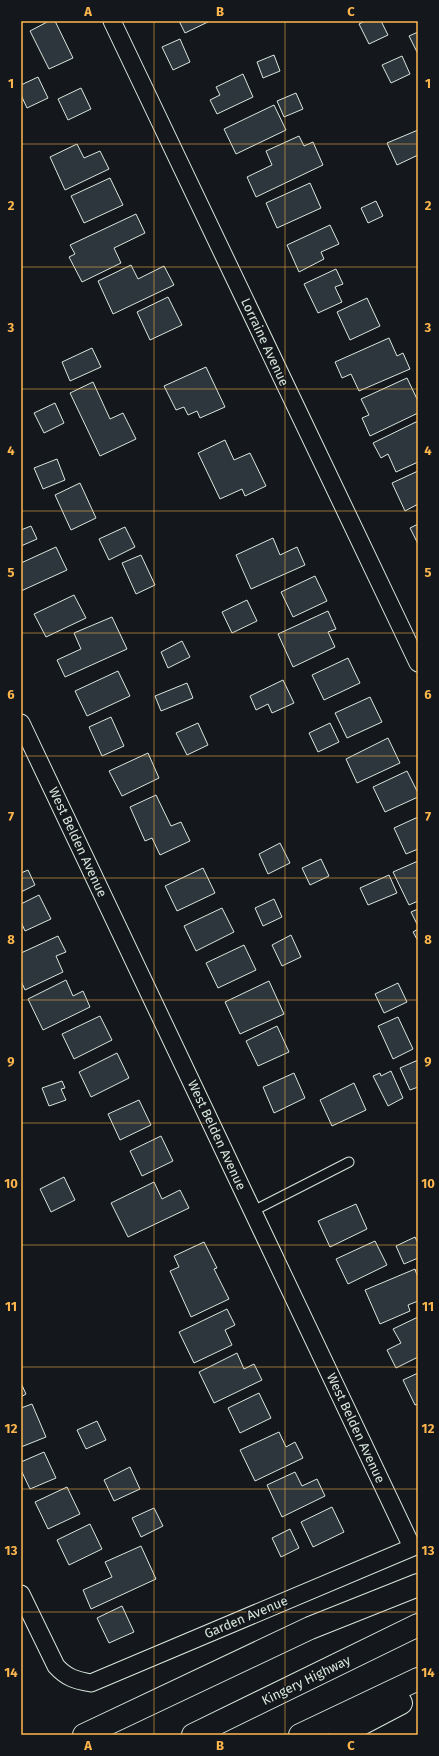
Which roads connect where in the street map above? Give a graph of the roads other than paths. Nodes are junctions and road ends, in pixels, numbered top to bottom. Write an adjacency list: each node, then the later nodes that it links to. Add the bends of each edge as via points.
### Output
1 (112, 21): 2 (street, Lorraine Avenue)
2 (418, 663)
3 (21, 723): 5 (street, West Belden Avenue)
4 (349, 1162): 5 (lane)
5 (253, 1211): 6 (street, West Belden Avenue)
6 (415, 1546): 8 (street, Garden Avenue, via 91,1683 73,1680 56,1666)
7 (418, 1585): 12 (highway, via 310,1628)
8 (21, 1594)
9 (418, 1625): 13 (highway, Kingery Highway)
10 (418, 1679): 14 (highway)
11 (418, 1694): 15 (highway)
12 (84, 1735)
13 (193, 1735)
14 (300, 1735)
15 (340, 1735)

